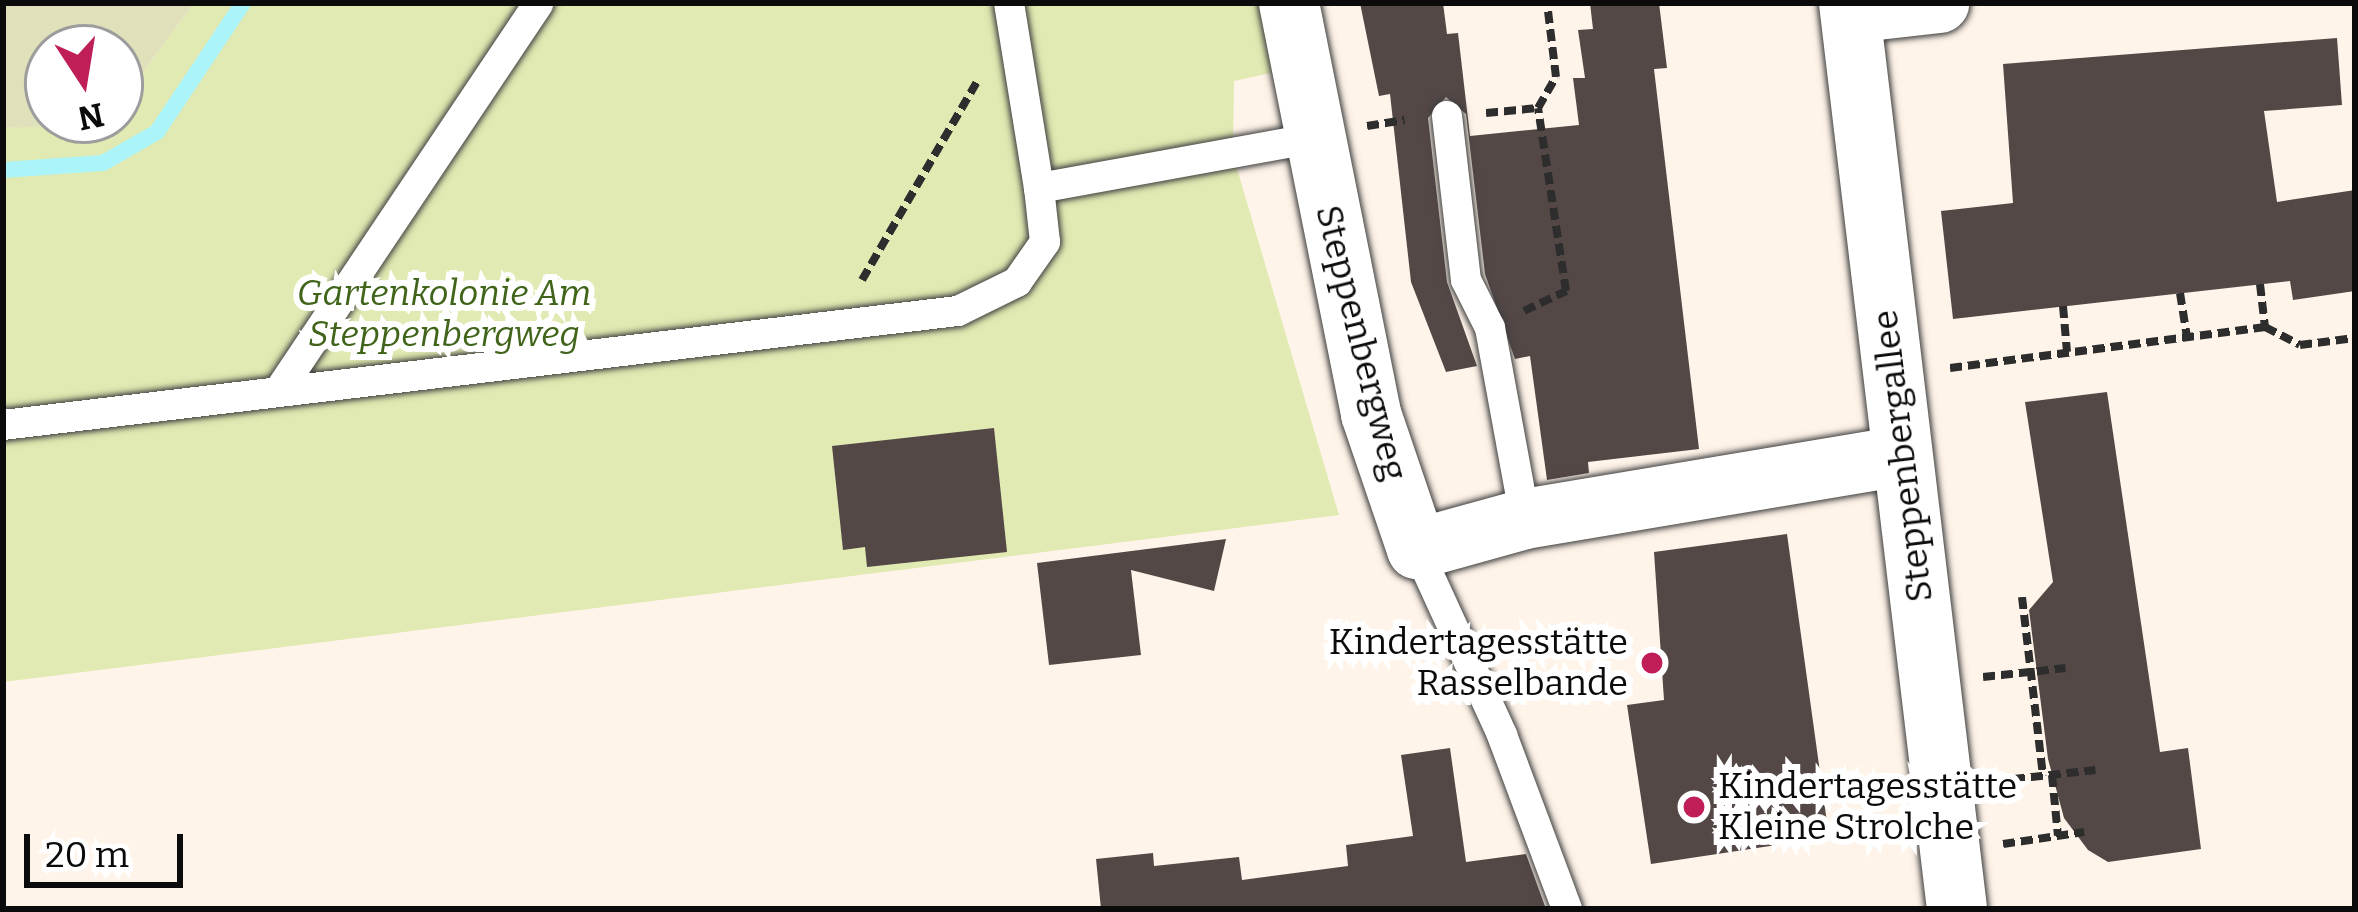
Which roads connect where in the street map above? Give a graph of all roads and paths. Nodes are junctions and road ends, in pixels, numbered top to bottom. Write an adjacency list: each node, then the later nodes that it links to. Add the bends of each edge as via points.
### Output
1 (539, 3): 20 (lane)
2 (1288, 3): 8 (street, Steppenbergweg)
3 (1547, 3): 15 (path, via 1556,76 1538,108 1566,291)
4 (1939, 3): 5 (street)
5 (1850, 8): 19 (street, Steppenbergallee)
6 (1011, 12): 9 (lane); 13 (path)
7 (1447, 116): 15 (lane, via 1466,280)
8 (1312, 138): 9 (lane); 24 (street, Steppenbergweg, via 1370,414)
9 (1039, 188): 13 (lane, via 1045,242 1016,282 958,311)
10 (2260, 284): 14 (path)
11 (2180, 293): 16 (path)
12 (2062, 306): 18 (path)
13 (836, 326): 20 (lane)
14 (2265, 327): 16 (path); 17 (path, via 2300,345)
15 (1490, 328): 23 (lane)
16 (2186, 337): 18 (path)
17 (2355, 338)
18 (2067, 352): 19 (path)
19 (1894, 376): 22 (street, Steppenbergallee)
20 (280, 388): 21 (lane)
21 (3, 424)
22 (1901, 456): 23 (street); 36 (street, Steppenbergallee)
23 (1525, 519): 24 (street)
24 (1417, 549): 35 (lane, via 1502,735)
25 (2022, 597): 27 (path)
26 (2066, 668): 27 (path)
27 (2030, 672): 28 (path); 30 (path)
28 (1976, 677)
29 (2096, 770): 30 (path)
30 (2047, 776): 31 (path); 33 (path)
31 (1988, 782)
32 (2084, 832): 33 (path)
33 (2058, 836): 34 (path)
34 (1994, 845)
35 (1567, 909)
36 (1957, 909)

